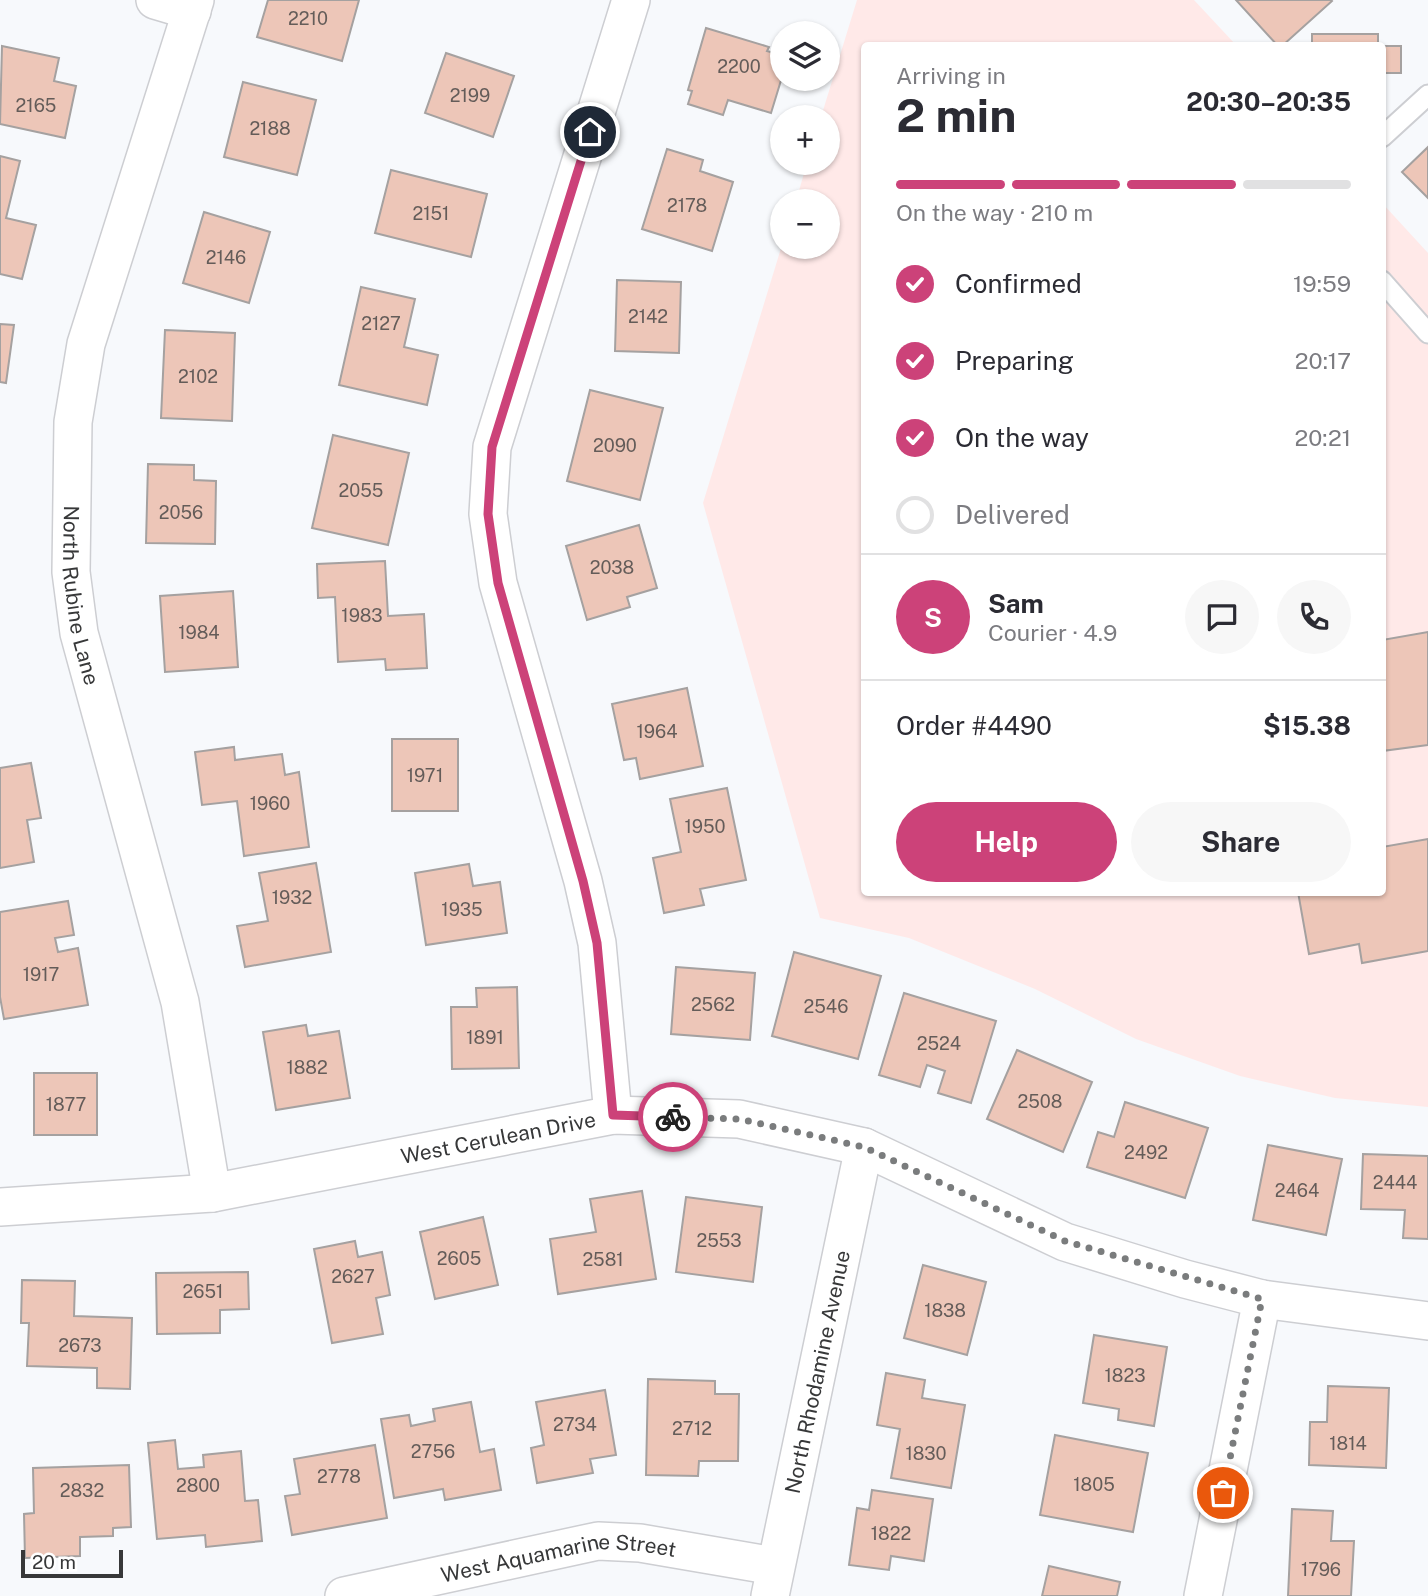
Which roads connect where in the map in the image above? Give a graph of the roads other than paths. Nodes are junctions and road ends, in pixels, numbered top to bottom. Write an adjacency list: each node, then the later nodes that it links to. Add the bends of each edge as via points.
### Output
1 (156, 0): 3 (street)
2 (631, 0): 8 (street, via 492,447 488,514 498,583 597,943)
3 (194, 5): 10 (street, North Rubine Lane, via 86,344 73,422 71,572 79,633 180,1002)
4 (1428, 95): 5 (lane)
5 (1386, 132)
6 (1386, 286): 7 (lane)
7 (1428, 333)
8 (613, 1115): 9 (street, West Cerulean Drive, via 739,1119); 10 (street, West Cerulean Drive)
9 (864, 1147): 12 (street, West Cerulean Drive, via 1065,1241); 14 (street, North Rhodamine Avenue)
10 (212, 1193): 11 (street, West Cerulean Drive)
11 (0, 1207)
12 (1262, 1299): 13 (street, West Cerulean Drive); 16 (street)
13 (1428, 1321)
14 (772, 1581): 15 (street, West Aquamarine Street, via 640,1543 598,1541)
15 (344, 1596)
16 (1203, 1596)

